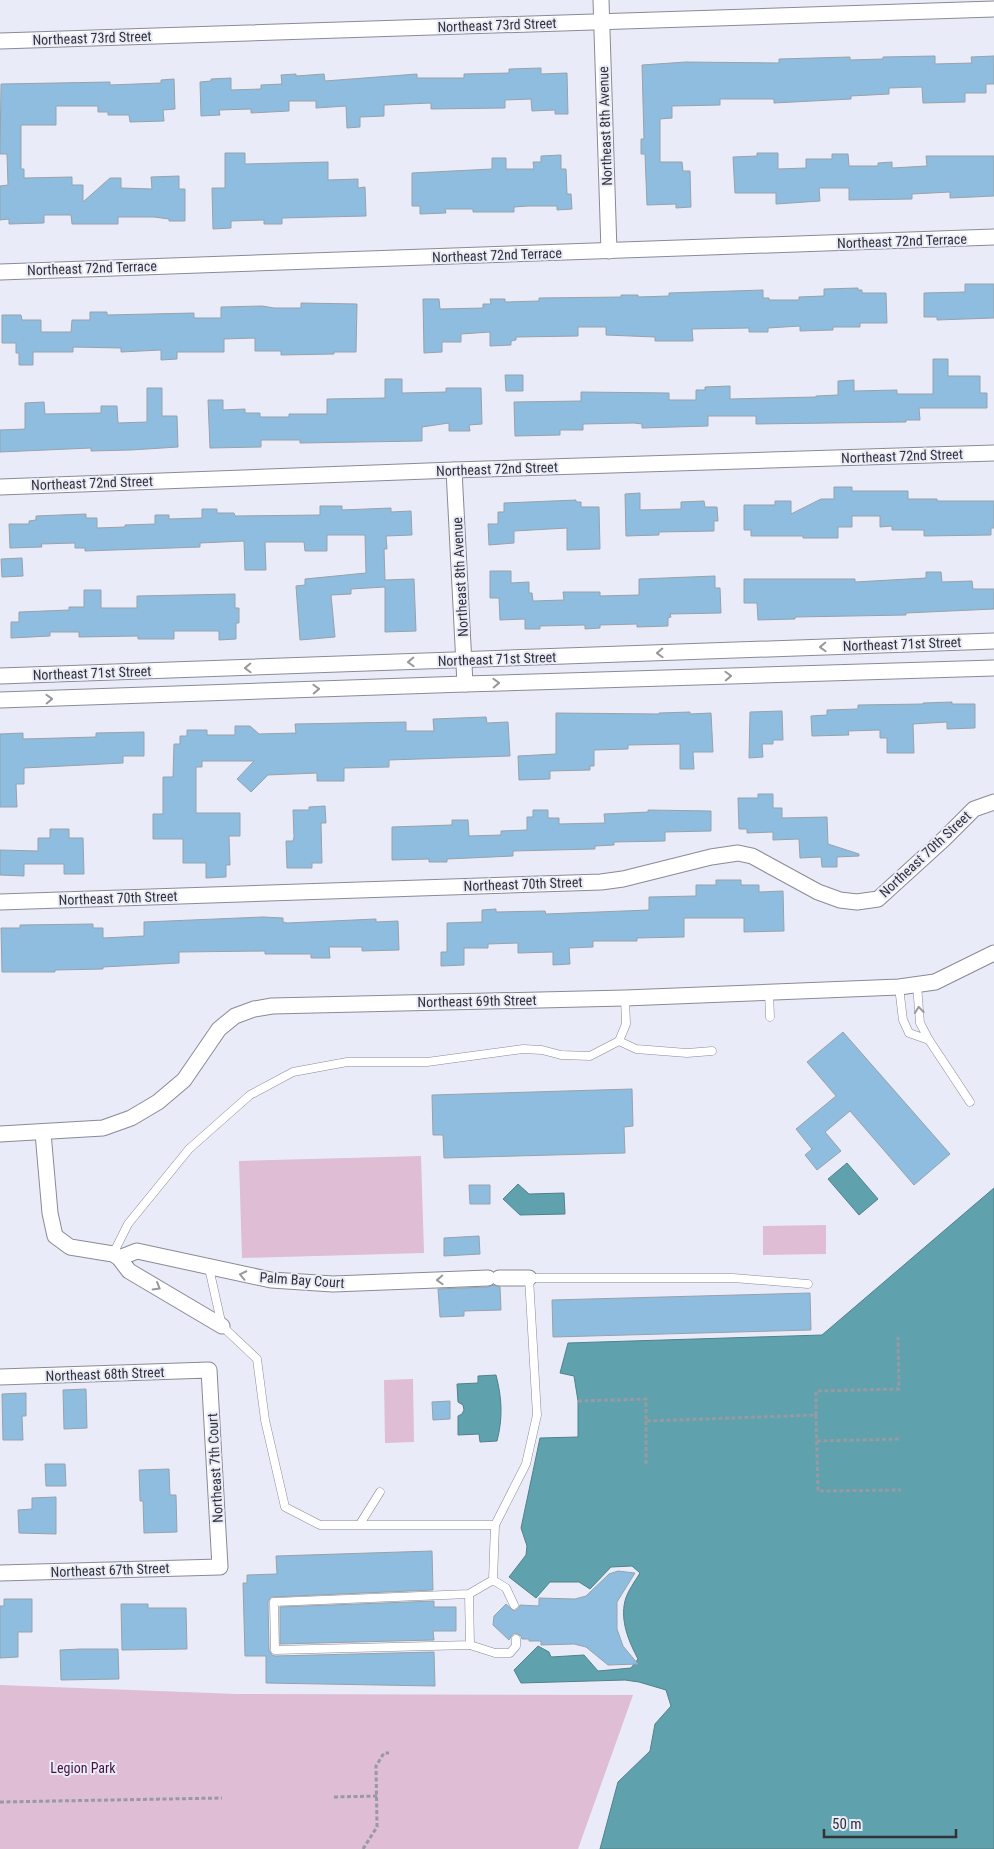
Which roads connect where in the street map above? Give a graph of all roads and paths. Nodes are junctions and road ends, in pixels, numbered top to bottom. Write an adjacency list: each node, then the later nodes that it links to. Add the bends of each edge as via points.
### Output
1 (601, 0): 3 (street, Northeast 8th Avenue)
2 (994, 9): 3 (street, Northeast 73rd Street)
3 (602, 22): 4 (street, Northeast 73rd Street); 6 (street, Northeast 8th Avenue)
4 (0, 41)
5 (994, 238): 6 (street, Northeast 72nd Terrace)
6 (609, 251): 7 (street, Northeast 72nd Terrace)
7 (0, 272)
8 (994, 453): 9 (street, Northeast 72nd Street)
9 (454, 470): 10 (street, Northeast 72nd Street); 12 (street, Northeast 8th Avenue)
10 (0, 487)
11 (994, 641): 12 (street, Northeast 71st Street, one-way to 12)
12 (464, 661): 14 (street, Northeast 71st Street, one-way to 14); 15 (street, Northeast 8th Avenue)
13 (994, 668): 15 (street, Northeast 71st Street, one-way to 13)
14 (0, 676)
15 (465, 684): 16 (street, Northeast 71st Street, one-way to 15)
16 (0, 700)
17 (994, 802): 18 (street, Northeast 70th Street, via 974,809 878,900 840,900 818,892 752,856 738,853 601,882)
18 (0, 902)
19 (994, 953): 20 (street, Northeast 69th Street, via 934,982)
20 (917, 985): 21 (street, Northeast 69th Street); 25 (lane, one-way to 20, via 920,1023)
21 (899, 987): 22 (street, Northeast 69th Street); 25 (lane, via 903,1020 909,1033)
22 (769, 992): 23 (street, Northeast 69th Street); 24 (lane)
23 (625, 998): 26 (lane, via 626,1024); 29 (street, Northeast 69th Street, via 254,1009 235,1016 219,1029 184,1080 158,1102 131,1118 103,1128)
24 (770, 1017)
25 (929, 1040): 28 (lane)
26 (619, 1041): 27 (lane, via 636,1050); 31 (lane, via 590,1056 523,1049 427,1062 347,1062 293,1072 250,1095 189,1149 128,1224)
27 (712, 1051)
28 (970, 1102)
29 (43, 1133): 30 (street, Northeast 69th Street); 31 (street, Palm Bay Court, via 55,1236 70,1247)
30 (0, 1134)
31 (116, 1256): 32 (street, Palm Bay Court, via 138,1251); 35 (street, one-way to 35, via 129,1271)
32 (210, 1268): 33 (street, Palm Bay Court, one-way to 32, via 333,1284 271,1280); 35 (lane)
33 (529, 1278): 34 (lane, via 733,1278); 48 (lane, via 537,1415 526,1464)
34 (808, 1284)
35 (222, 1326): 47 (lane, via 257,1358 266,1420 285,1507 320,1525)
36 (898, 1337): 40 (path, via 899,1389 816,1391)
37 (210, 1370): 38 (street, Northeast 68th Street); 49 (street, Northeast 7th Court)
38 (0, 1377)
39 (578, 1401): 41 (path, via 646,1399)
40 (816, 1415): 41 (path); 43 (path)
41 (646, 1421): 44 (path)
42 (900, 1439): 43 (path)
43 (817, 1441): 45 (path, via 818,1491)
44 (646, 1465)
45 (901, 1490)
46 (380, 1492): 47 (lane)
47 (360, 1524): 48 (lane)
48 (495, 1525): 51 (lane)
49 (220, 1567): 50 (street, Northeast 67th Street)
50 (0, 1573)
51 (493, 1580): 52 (lane); 53 (lane, via 506,1588)
52 (469, 1594): 55 (lane); 55 (lane, via 274,1602 274,1650)
53 (514, 1605)
54 (516, 1639): 55 (lane, via 516,1646 510,1653 495,1653)
55 (470, 1645)
56 (389, 1753): 57 (path, via 384,1753 376,1766)
57 (376, 1796): 58 (path); 61 (path, via 377,1827)
58 (334, 1797)
59 (222, 1798): 60 (path)
60 (0, 1802)
61 (363, 1849)

